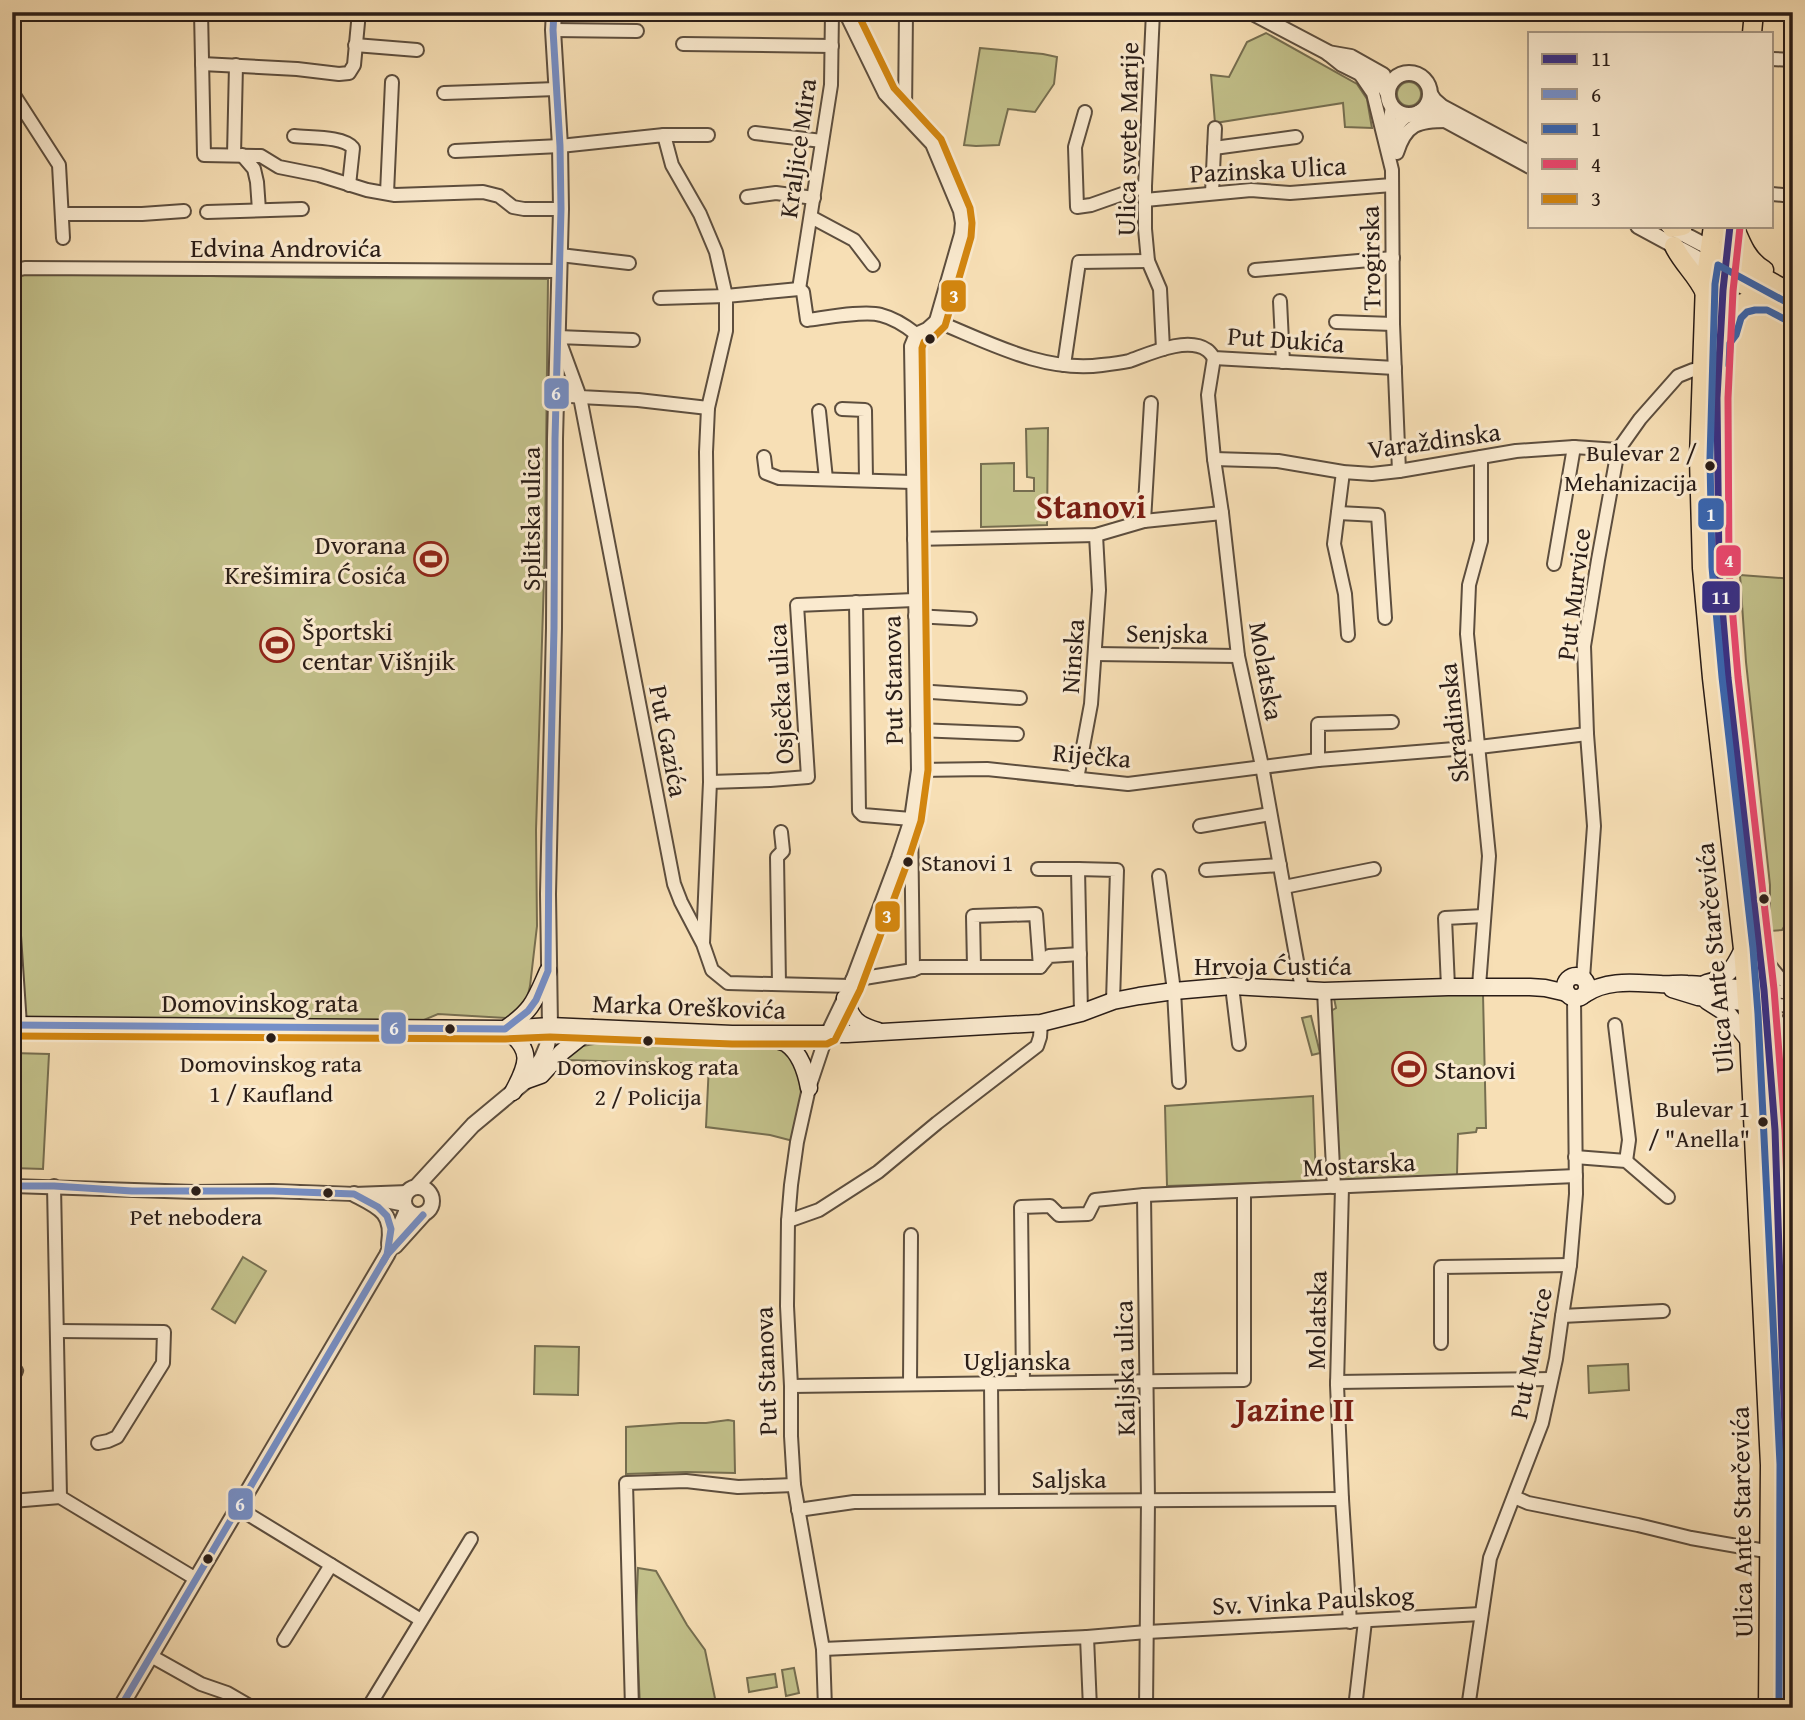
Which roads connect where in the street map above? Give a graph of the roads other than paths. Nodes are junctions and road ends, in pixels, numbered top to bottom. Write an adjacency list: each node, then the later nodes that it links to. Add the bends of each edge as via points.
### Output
1 (201, 12): 23 (street)
2 (359, 12): 17 (street)
3 (554, 12): 12 (street, Splitska ulica)
4 (845, 12): 34 (street, via 886,93)
5 (906, 12): 34 (street)
6 (1153, 12): 55 (street, Ulica svete Marije)
7 (1251, 12): 11 (street)
8 (1743, 12): 14 (main road)
9 (1754, 12): 15 (main road)
10 (832, 16): 18 (street, Kraljice Mira)
11 (1273, 17): 20 (street, via 1308,44)
12 (553, 30): 13 (street); 28 (street, Splitska ulica)
13 (637, 31)
14 (1741, 32)
15 (1752, 32)
16 (683, 44): 18 (street)
17 (355, 45): 19 (street); 24 (street, via 349,73)
18 (832, 46): 43 (street, Kraljice Mira)
19 (418, 50)
20 (1327, 52): 25 (street); 26 (street, via 1351,57 1385,76)
21 (1773, 59): 22 (street)
22 (1793, 60)
23 (202, 64): 24 (street); 50 (street, via 204,155)
24 (236, 65): 50 (street)
25 (1360, 74): 32 (street, via 1385,88); 44 (street, via 1373,93)
26 (1398, 76): 31 (street, via 1419,76); 32 (street)
27 (392, 82): 56 (street)
28 (556, 89): 30 (street); 45 (street, Splitska ulica)
29 (12, 92): 68 (street, via 59,165)
30 (444, 93)
31 (1430, 94): 35 (street, via 1429,101); 49 (street, via 1442,107)
32 (1390, 100): 35 (street, via 1397,111); 44 (street)
33 (1084, 111): 55 (street, via 1075,147 1077,207)
34 (905, 114): 93 (street, via 932,144 961,211 961,234)
35 (1414, 114): 36 (street, via 1431,113); 48 (street, via 1399,123)
36 (1447, 121): 48 (street, via 1412,127); 51 (street)
37 (1214, 128): 46 (street)
38 (755, 133): 43 (street)
39 (664, 135): 40 (street); 45 (street); 89 (street, via 672,165 716,252)
40 (708, 135)
41 (294, 136): 54 (street, via 351,144)
42 (1296, 136): 46 (street)
43 (822, 141): 61 (street, Kraljice Mira)
44 (1385, 143): 52 (street)
45 (560, 146): 47 (street); 64 (street, Splitska ulica)
46 (1214, 148): 57 (street)
47 (455, 151)
48 (1397, 153): 52 (street)
49 (1528, 153)
50 (238, 155): 54 (street, via 261,156 279,167); 66 (street, via 254,169)
51 (1528, 165)
52 (1392, 170): 53 (street, Trogirska)
53 (1392, 184): 57 (street, Pazinska Ulica, via 1290,193); 78 (street, Trogirska)
54 (349, 185): 56 (street)
55 (1145, 186): 62 (street, Ulica svete Marije)
56 (387, 193): 64 (street, via 483,192 499,196 513,207)
57 (1212, 193): 62 (street, Pazinska Ulica)
58 (1773, 194): 59 (street)
59 (1793, 197)
60 (747, 198): 61 (street, via 776,193)
61 (814, 198): 69 (street, Kraljice Mira)
62 (1145, 200): 79 (street, Ulica svete Marije)
63 (302, 209): 66 (street)
64 (561, 209): 76 (street, Splitska ulica)
65 (184, 211): 68 (street)
66 (259, 211): 67 (street)
67 (207, 212)
68 (63, 214): 75 (street)
69 (811, 217): 81 (street, via 854,240); 86 (street, Kraljice Mira)
70 (1652, 228): 74 (street)
71 (1713, 228): 77 (main road, Ulica Ante Starčevića)
72 (1732, 228): 82 (main road, Ulica Ante Starčevića)
73 (1733, 228): 88 (main road, via 1750,258 1776,279)
74 (1674, 231): 77 (street); 87 (main road, via 1681,260)
75 (63, 238)
76 (560, 255): 80 (street); 85 (street, Splitska ulica)
77 (1709, 256): 82 (main road); 87 (main road, Ulica Ante Starčevića)
78 (1393, 258): 83 (street); 95 (street, Trogirska)
79 (1148, 261): 100 (street, Ulica svete Marije, via 1160,289); 103 (street, via 1079,262)
80 (629, 262)
81 (873, 265)
82 (1725, 266): 88 (main road); 98 (main road, Ulica Ante Starčevića)
83 (1255, 270)
84 (12, 271): 85 (street, Edvina Androvića)
85 (559, 271): 97 (street, Splitska ulica)
86 (799, 289): 89 (street); 96 (street, via 807,320 878,314)
87 (1705, 293): 105 (main road, Ulica Ante Starčevića)
88 (1782, 294): 92 (main road); 98 (main road, via 1741,303)
89 (726, 296): 90 (street); 109 (street, via 726,331)
90 (660, 298)
91 (1280, 301): 102 (street)
92 (1793, 312)
93 (936, 321): 96 (street); 103 (street, Put Dukića, via 1031,359)
94 (1336, 322): 95 (street)
95 (1394, 324): 104 (street, Trogirska)
96 (916, 334): 121 (street, Put Stanova, via 911,346)
97 (558, 337): 99 (street); 106 (street, Splitska ulica); 107 (street, Put Gazića)
98 (1720, 339): 164 (main road, Ulica Ante Starčevića, via 1719,570)
99 (633, 340)
100 (1163, 349): 101 (street, Put Dukića, via 1191,345 1205,348); 103 (street, Put Dukića, via 1125,362)
101 (1214, 358): 102 (street, Put Dukića); 116 (street, Molatska, via 1208,395)
102 (1283, 362): 104 (street, Put Dukića)
103 (1064, 365)
104 (1395, 368): 117 (street, Trogirska)
105 (1702, 371): 113 (street, Put Murvice, via 1678,376); 162 (main road, Ulica Ante Starčevića, via 1702,568)
106 (556, 394): 107 (street); 168 (street, Splitska ulica)
107 (580, 397): 109 (street); 161 (street, Put Gazića, via 674,884)
108 (1151, 403): 124 (street)
109 (708, 408): 147 (street)
110 (842, 410): 120 (street, via 865,410)
111 (819, 411): 119 (street)
112 (1574, 447): 113 (street, Varaždinska); 115 (street, Varaždinska); 127 (street)
113 (1618, 450): 141 (street, Put Murvice, via 1584,646)
114 (764, 457): 119 (street, via 766,473 779,478)
115 (1481, 457): 117 (street, Varaždinska); 142 (street, Skradinska, via 1480,541 1469,585 1467,634)
116 (1214, 459): 118 (street, Varaždinska, via 1278,461); 122 (street, Molatska)
117 (1399, 471): 118 (street, Varaždinska)
118 (1343, 472): 123 (street)
119 (826, 479): 120 (street)
120 (866, 480): 121 (street)
121 (912, 482): 126 (street, Put Stanova)
122 (1222, 513): 124 (street); 135 (street, Molatska)
123 (1338, 513): 131 (street, via 1378,515); 133 (street, via 1334,544)
124 (1144, 521): 125 (street)
125 (1096, 534): 126 (street); 134 (street, Ninska)
126 (914, 540): 128 (street, Put Stanova)
127 (1555, 564)
128 (914, 600): 129 (street, Osječka ulica); 130 (street, Put Stanova)
129 (856, 602): 147 (street, Osječka ulica, via 797,605 808,777); 149 (street, via 859,811)
130 (915, 616): 132 (street); 136 (street, Put Stanova)
131 (1385, 618)
132 (970, 619)
133 (1348, 635)
134 (1095, 654): 135 (street, Senjska); 146 (street, Ninska)
135 (1238, 656): 144 (street, Molatska)
136 (917, 691): 137 (street); 139 (street, Put Stanova)
137 (1020, 698)
138 (1392, 722): 143 (street, via 1318,724)
139 (917, 730): 140 (street); 145 (street, Put Stanova)
140 (1017, 734)
141 (1587, 734): 142 (street, Riječka); 172 (street, Put Murvice, via 1594,826 1584,949)
142 (1479, 747): 143 (street, Riječka); 160 (street, Skradinska, via 1489,856)
143 (1318, 760): 144 (street, Riječka)
144 (1262, 766): 146 (street, Riječka, via 1128,784); 148 (street, Molatska)
145 (918, 770): 146 (street, Riječka, via 987,769); 149 (street, Put Stanova)
146 (1077, 779)
147 (710, 782): 161 (street)
148 (1270, 814): 150 (street); 152 (street, Molatska)
149 (911, 819): 167 (street); 175 (street, Put Stanova)
150 (1200, 826)
151 (781, 832): 169 (street, via 783,851 777,857)
152 (1280, 865): 156 (street); 158 (street, Molatska)
153 (1038, 869): 154 (street)
154 (1078, 869): 163 (street); 182 (street, via 1117,870)
155 (1374, 869): 158 (street)
156 (1206, 870)
157 (1159, 876): 177 (street)
158 (1284, 887): 176 (street, Molatska)
159 (12, 906): 187 (street)
160 (1484, 916): 171 (street, Skradinska); 174 (street, via 1445,918)
161 (704, 944): 169 (street, Put Gazića, via 712,970 727,983)
162 (1743, 949): 178 (main road, via 1729,973); 181 (main road, Ulica Ante Starčevića)
163 (1080, 954): 166 (street, via 1049,956); 184 (street)
164 (1760, 955): 173 (street); 181 (main road, Ulica Ante Starčevića)
165 (974, 967): 166 (street, Put Gazića); 166 (street, via 973,916 1036,914); 167 (street, Put Gazića)
166 (1040, 967)
167 (913, 970): 175 (street, Put Gazića)
168 (548, 971): 189 (street, Splitska ulica); 191 (main road, via 528,1011)
169 (779, 984): 175 (street, Put Gazića)
170 (1232, 986): 176 (main road, Hrvoja Ćustića); 177 (main road, Hrvoja Ćustića); 196 (street)
171 (1479, 986): 172 (main road, Hrvoja Ćustića); 174 (main road, Hrvoja Ćustića)
172 (1575, 986): 178 (main road, Hrvoja Ćustića, via 1647,982); 201 (street, Put Murvice)
173 (1793, 986)
174 (1448, 987): 180 (main road, Hrvoja Ćustića)
175 (849, 988): 192 (main road, via 849,1011 856,1022); 194 (street, Put Stanova)
176 (1302, 989): 180 (main road, Hrvoja Ćustića)
177 (1174, 991): 182 (main road, Hrvoja Ćustića); 198 (street)
178 (1699, 991): 181 (main road, Hrvoja Ćustića); 195 (main road)
179 (1793, 993): 181 (street)
180 (1324, 997): 206 (street, Molatska)
181 (1756, 997): 183 (street); 195 (main road, Ulica Ante Starčevića)
182 (1113, 1001): 184 (main road, Hrvoja Ćustića)
183 (1793, 1006)
184 (1080, 1013): 186 (main road, Hrvoja Ćustića)
185 (1793, 1015): 195 (street)
186 (1041, 1023): 192 (main road); 213 (street, via 1037,1046 878,1172 819,1210)
187 (16, 1025): 191 (main road, Domovinskog rata)
188 (1615, 1025): 202 (street, via 1629,1140)
189 (550, 1026): 190 (main road, Marka Oreškovića); 191 (main road, Domovinskog rata); 197 (street, Splitska ulica, via 542,1058)
190 (592, 1028): 193 (main road, Marka Oreškovića); 197 (main road, via 547,1071)
191 (505, 1029): 200 (main road, via 516,1037 525,1054 523,1073)
192 (883, 1032): 194 (main road)
193 (750, 1034): 194 (main road, Marka Oreškovića); 199 (main road, via 787,1044 800,1059)
194 (827, 1034): 199 (street, Put Stanova)
195 (1758, 1042): 239 (main road, Ulica Ante Starčevića); 240 (main road, Ulica Ante Starčevića, via 1774,1130)
196 (1239, 1044)
197 (527, 1080): 200 (street, Splitska ulica)
198 (1179, 1082)
199 (809, 1088): 213 (street, Put Stanova)
200 (513, 1092): 210 (street, Splitska ulica, via 459,1140)
201 (1575, 1157): 202 (street); 203 (street, Put Murvice)
202 (1626, 1161): 211 (street)
203 (1576, 1176): 206 (street, Mostarska); 216 (street, Put Murvice)
204 (12, 1186): 205 (street)
205 (54, 1186): 208 (street); 219 (street)
206 (1338, 1187): 207 (street, Mostarska); 223 (street, Molatska)
207 (1244, 1192): 209 (street, Mostarska); 222 (street, Ugljanska, via 1244,1380)
208 (354, 1194): 210 (street); 215 (street, via 387,1216 391,1229)
209 (1144, 1195): 222 (street, Kaljska ulica); 225 (street, Mostarska, via 1095,1200 1087,1214 1059,1215 1050,1206 1021,1207)
210 (413, 1197): 212 (street, via 414,1215); 212 (street, via 431,1196 432,1205); 215 (street)
211 (1668, 1197)
212 (423, 1215): 215 (street)
213 (788, 1221): 227 (street, Put Stanova)
214 (911, 1235): 226 (street)
215 (387, 1255): 236 (street)
216 (1570, 1265): 218 (street, Put Murvice); 220 (street, via 1441,1267)
217 (1662, 1311): 218 (street)
218 (1562, 1316): 221 (street, Put Murvice)
219 (58, 1331): 228 (street, via 164,1332 163,1363 117,1437); 230 (street)
220 (1441, 1343)
221 (1552, 1379): 223 (street); 231 (street, Put Murvice, via 1542,1423)
222 (1147, 1382): 225 (street, Ugljanska); 234 (street, Kaljska ulica)
223 (1337, 1382): 232 (street, Molatska)
224 (991, 1383): 225 (street, Ugljanska); 226 (street, Ugljanska); 233 (street)
225 (1023, 1383)
226 (910, 1384): 227 (street, Ugljanska)
227 (791, 1386): 229 (street, Put Stanova)
228 (98, 1443)
229 (794, 1485): 237 (street, Put Stanova); 257 (street, via 626,1483)
230 (60, 1497): 235 (street); 242 (street)
231 (1514, 1497): 239 (street, via 1580,1515); 243 (street, Put Murvice, via 1490,1558)
232 (1342, 1499): 234 (street, Saljska); 246 (street, Molatska)
233 (992, 1500): 234 (street, Saljska); 237 (street, Saljska, via 854,1502)
234 (1148, 1500): 247 (street, Kaljska ulica)
235 (12, 1501)
236 (238, 1508): 241 (street); 242 (street)
237 (798, 1510): 250 (street, Put Stanova)
238 (471, 1539): 244 (street)
239 (1769, 1552): 240 (street); 263 (main road, Ulica Ante Starčevića)
240 (1791, 1553): 264 (main road, Ulica Ante Starčevića)
241 (331, 1565): 244 (street); 249 (street)
242 (196, 1579): 251 (street)
243 (1481, 1614): 245 (street, Sv. Vinka Paulskog); 262 (street, Put Murvice)
244 (421, 1620): 256 (street)
245 (1365, 1621): 246 (street, Sv. Vinka Paulskog); 261 (street)
246 (1350, 1622): 247 (street, Sv. Vinka Paulskog)
247 (1147, 1632): 248 (street, Sv. Vinka Paulskog); 260 (street, Kaljska ulica)
248 (1087, 1637): 250 (street, Sv. Vinka Paulskog); 259 (street)
249 (284, 1640)
250 (823, 1649): 258 (street, Put Stanova)
251 (151, 1656): 254 (street); 255 (street)
252 (12, 1704): 253 (main road)
253 (18, 1708)
254 (120, 1708)
255 (253, 1708)
256 (368, 1708)
257 (632, 1708)
258 (825, 1708)
259 (1090, 1708)
260 (1146, 1708)
261 (1354, 1708)
262 (1468, 1708)
263 (1768, 1708)
264 (1787, 1708)

